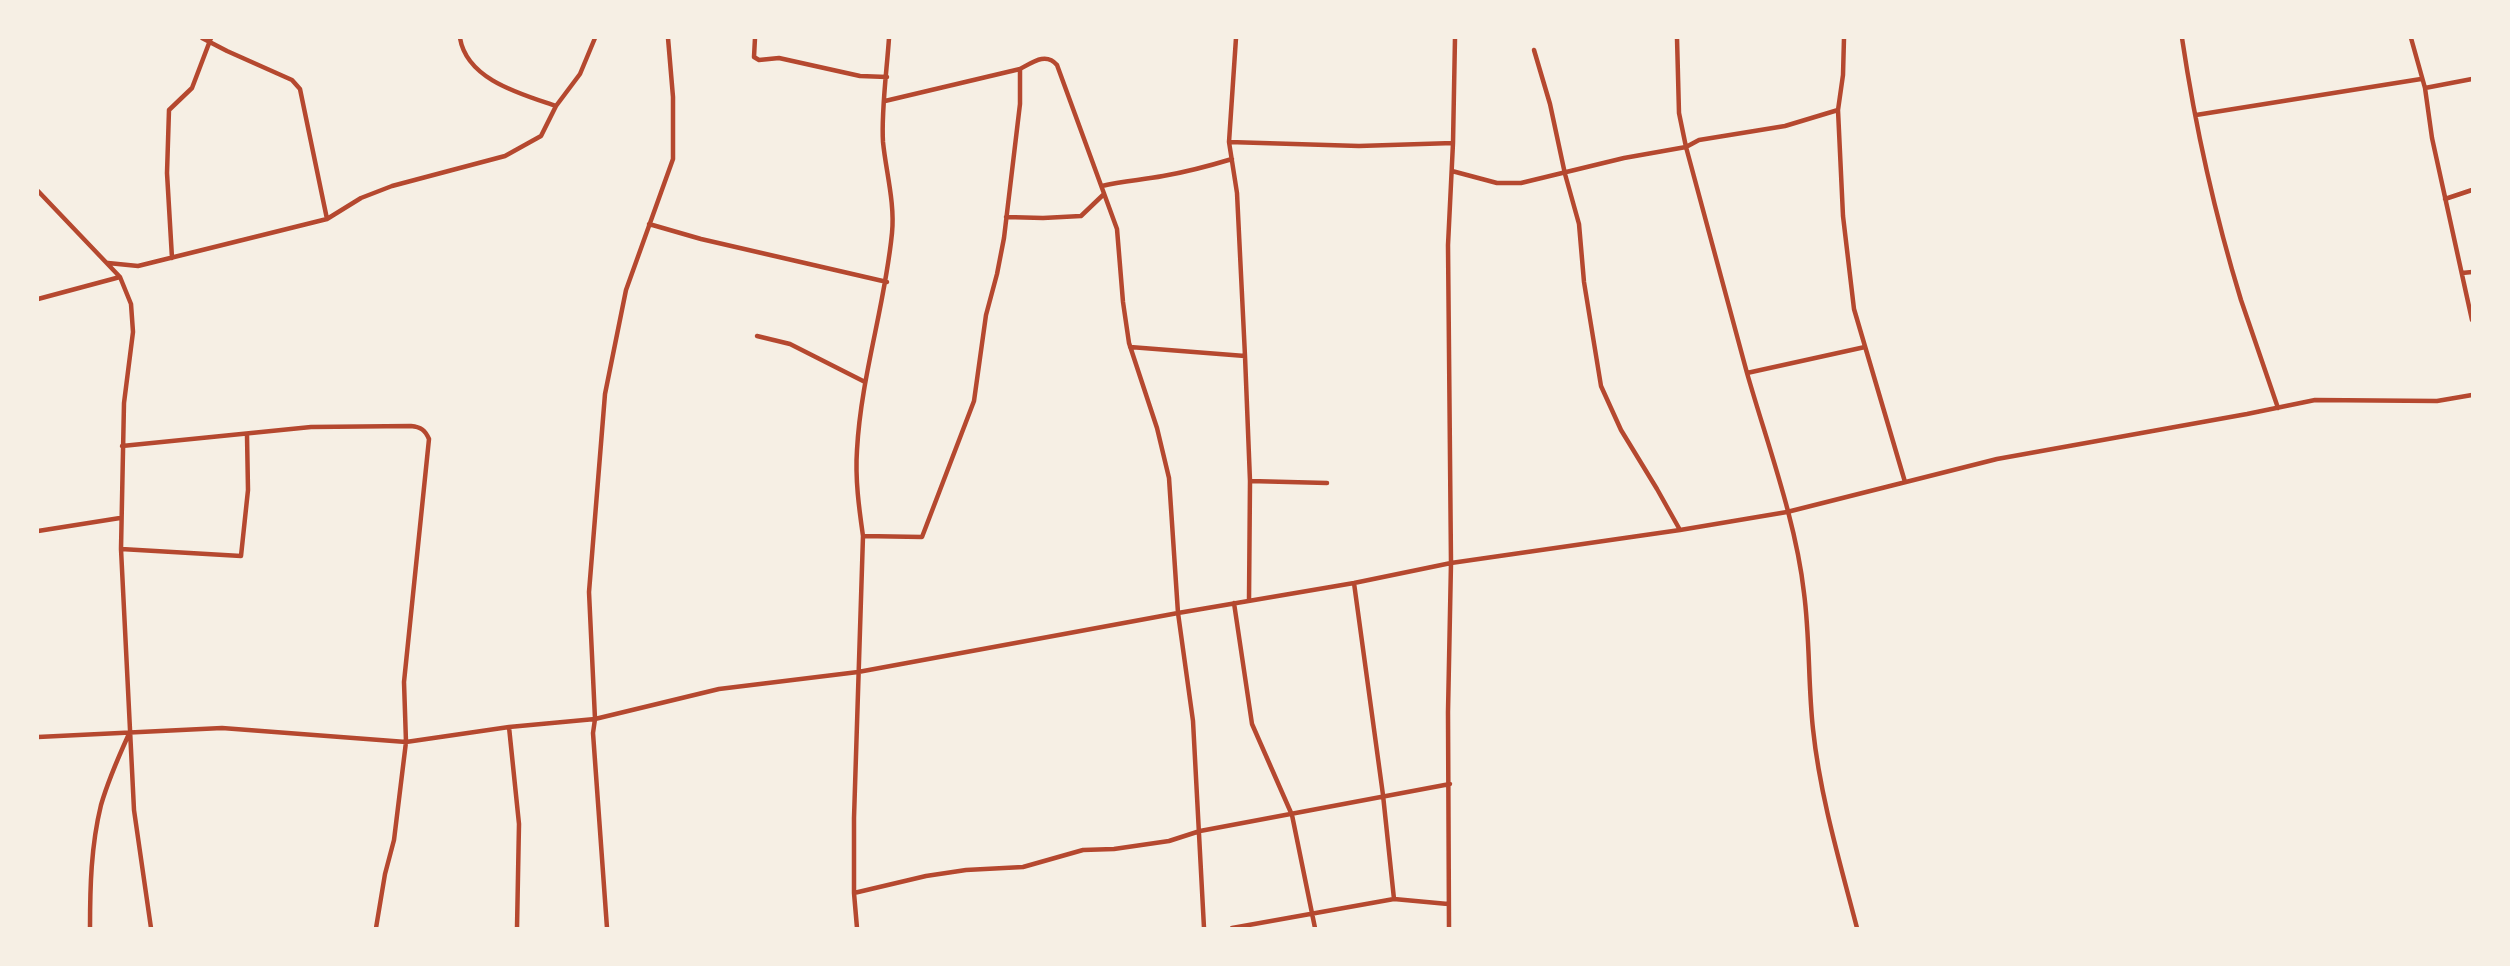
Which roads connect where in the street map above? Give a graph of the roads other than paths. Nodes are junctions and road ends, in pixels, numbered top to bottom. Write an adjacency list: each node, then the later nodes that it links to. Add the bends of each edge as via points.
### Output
1 (202, 38): 13 (street)
2 (460, 38): 21 (street, via 465,56 476,69 517,92)
3 (595, 38): 21 (street, via 580,74)
4 (668, 38): 37 (street, via 673,159)
5 (755, 38): 16 (street, via 754,57 759,60 779,58 860,76)
6 (889, 38): 16 (street)
7 (1236, 38): 24 (street)
8 (1455, 38): 25 (street)
9 (1677, 38): 26 (street, via 1680,113)
10 (1844, 38): 22 (street)
11 (2182, 38): 23 (street)
12 (2411, 38): 17 (street)
13 (210, 39): 36 (street, via 292,80 300,89); 38 (street, via 192,88 169,110 168,211)
14 (1534, 50): 29 (street, via 1551,104)
15 (1020, 69): 20 (street); 30 (street, via 1041,58 1057,65); 35 (street, via 1020,104)
16 (887, 77): 20 (street)
17 (2421, 79): 19 (street); 23 (street)
18 (2472, 79): 19 (street)
19 (2425, 88): 34 (street)
20 (885, 100): 43 (street, via 883,141 893,230)
21 (556, 106): 36 (street, via 541,136 505,156 392,186 361,198)
22 (1838, 110): 26 (street, via 1785,126 1699,140); 48 (street, via 1848,261 1854,309)
23 (2196, 115): 53 (street, via 2241,299)
24 (1229, 142): 25 (street, via 1359,146); 27 (street)
25 (1453, 143): 28 (street)
26 (1686, 147): 29 (street); 50 (street)
27 (1232, 159): 30 (street, via 1170,175); 49 (street)
28 (1452, 171): 29 (street, via 1507,184); 65 (street, via 1448,245)
29 (1565, 174): 61 (street, via 1579,225 1600,386 1621,430)
30 (1102, 186): 33 (street)
31 (2472, 190): 34 (street)
32 (38, 191): 39 (street)
33 (1104, 194): 35 (street, via 1080,216); 47 (street, via 1117,229)
34 (2445, 199): 41 (street)
35 (1006, 217): 63 (street, via 974,401 925,533 922,537)
36 (327, 219): 38 (street)
37 (649, 224): 43 (street); 71 (street, via 620,312 605,394 589,592)
38 (172, 258): 39 (street, via 138,266)
39 (108, 263): 42 (street)
40 (2472, 272): 41 (street)
41 (2462, 273): 45 (street)
42 (120, 277): 44 (street); 55 (street, via 130,304 133,332)
43 (887, 282): 51 (street)
44 (38, 299)
45 (2472, 320)
46 (757, 336): 51 (street, via 790,344)
47 (1130, 346): 49 (street); 69 (street, via 1169,478)
48 (1865, 347): 50 (street); 57 (street)
49 (1245, 356): 56 (street)
50 (1747, 373): 59 (street)
51 (865, 382): 63 (street, via 857,450)
52 (2472, 395): 53 (street, via 2437,401 2315,400)
53 (2278, 408): 57 (street, via 2034,451)
54 (247, 435): 55 (street); 64 (street, via 248,490 241,556); 75 (street, via 322,427 417,427 426,432 429,439 422,520 404,682)
55 (123, 446): 60 (street)
56 (1250, 482): 58 (street); 67 (street)
57 (1905, 482): 59 (street)
58 (1327, 483)
59 (1787, 512): 61 (street); 94 (street, via 1804,592 1817,754)
60 (120, 518): 62 (street); 64 (street)
61 (1680, 530): 65 (street)
62 (38, 531)
63 (863, 536): 70 (street)
64 (121, 549): 73 (street)
65 (1451, 563): 66 (street); 76 (street)
66 (1354, 583): 67 (street); 77 (street)
67 (1249, 600): 68 (street)
68 (1234, 603): 69 (street); 78 (street, via 1252,724)
69 (1178, 613): 70 (street); 79 (street, via 1193,721)
70 (858, 672): 71 (street, via 719,689); 80 (street)
71 (595, 719): 72 (street); 88 (street)
72 (509, 727): 75 (street); 87 (street, via 519,824)
73 (129, 733): 74 (street); 75 (street, via 222,728); 84 (street, via 98,822 91,864); 85 (street, via 134,810)
74 (38, 737)
75 (405, 742): 86 (street, via 394,840)
76 (1450, 784): 77 (street); 82 (street)
77 (1383, 795): 78 (street); 81 (street)
78 (1292, 815): 79 (street); 83 (street)
79 (1200, 831): 80 (street, via 1169,841 1083,850 1023,867 966,870); 90 (street)
80 (854, 892): 89 (street)
81 (1394, 899): 82 (street); 83 (street)
82 (1448, 904): 93 (street)
83 (1312, 915): 91 (street); 92 (street)
84 (90, 928)
85 (151, 928)
86 (376, 928)
87 (517, 928)
88 (607, 928)
89 (857, 928)
90 (1204, 928)
91 (1232, 928)
92 (1315, 928)
93 (1449, 928)
94 (1857, 928)

